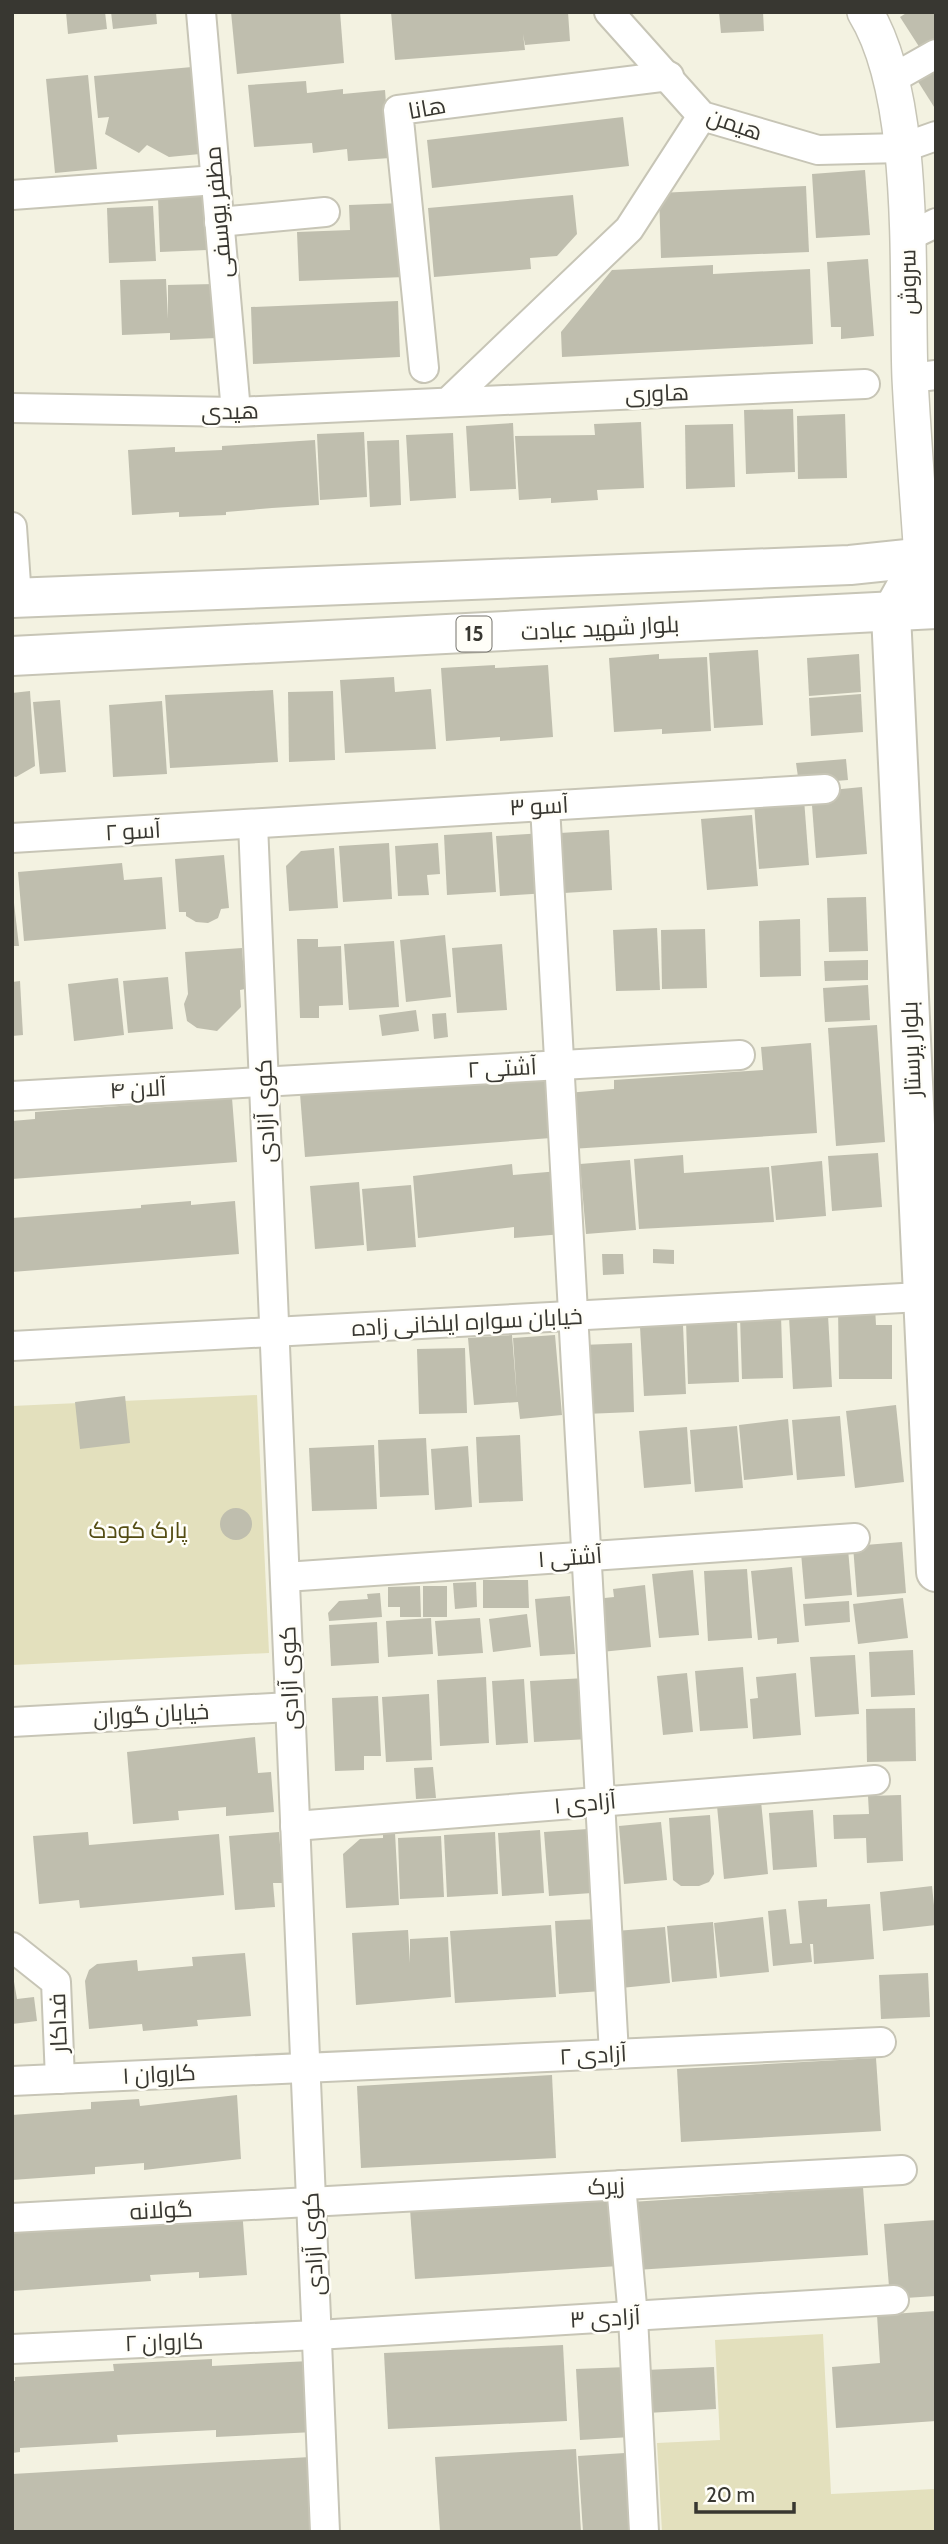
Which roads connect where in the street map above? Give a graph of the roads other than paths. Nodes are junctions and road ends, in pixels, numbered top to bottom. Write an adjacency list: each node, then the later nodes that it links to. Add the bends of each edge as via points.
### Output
1 (201, 12): 10 (street, مظفر یوسفی)
2 (609, 12): 5 (street, هیمن)
3 (865, 12): 6 (street, سروش, via 877,32)
4 (936, 54): 6 (street)
5 (668, 76): 7 (street, هیمن); 15 (street, هانا, via 398,110)
6 (890, 80): 9 (street, سروش)
7 (702, 116): 9 (street, هیمن, via 818,150); 18 (street, via 629,229)
8 (936, 136): 9 (street, هیمن)
9 (902, 148): 14 (street, سروش)
10 (216, 180): 11 (street); 13 (street, مظفر یوسفی)
11 (12, 195)
12 (325, 212): 13 (street)
13 (219, 222): 20 (street, مظفر یوسفی)
14 (921, 230): 16 (street, سروش)
15 (424, 368)
16 (923, 377): 22 (street, سروش)
17 (865, 384): 18 (street, هاوری)
18 (449, 402): 20 (street, هیدی)
19 (12, 408): 20 (street, هیدی)
20 (236, 412)
21 (12, 527): 23 (street)
22 (931, 565): 23 (main road); 25 (main road)
23 (14, 598)
24 (936, 609): 25 (main road, بلوار شهید عبادت / 15)
25 (891, 614): 26 (main road, بلوار شهید عبادت / 15); 35 (main road, بلوار پرستار)
26 (12, 656)
27 (825, 789): 28 (street, آسو ۳)
28 (545, 806): 29 (street, آسو ۳); 32 (street)
29 (253, 824): 30 (street, آسو ۲); 33 (street, کوی آزادی)
30 (12, 838)
31 (740, 1055): 32 (street, آشتی ۲)
32 (559, 1065): 33 (street, آشتی ۲); 36 (street)
33 (264, 1082): 34 (street, آلان ۴); 37 (street, کوی آزادی)
34 (12, 1096)
35 (921, 1297): 36 (street, خیابان سواره ایلخانی زاده); 41 (main road, بلوار پرستار)
36 (573, 1316): 37 (street, خیابان سواره ایلخانی زاده); 40 (street)
37 (274, 1332): 38 (street, خیابان سواره ایلخانی زاده); 42 (street, کوی آزادی)
38 (12, 1346)
39 (855, 1538): 40 (street, آشتی ۱)
40 (586, 1556): 42 (street, آشتی ۱); 46 (street)
41 (936, 1572)
42 (285, 1577): 43 (street, کوی آزادی)
43 (290, 1707): 44 (street, خیابان گوران); 47 (street, کوی آزادی)
44 (12, 1722)
45 (874, 1780): 46 (street, آزادی ۱)
46 (600, 1802): 47 (street, آزادی ۱); 50 (street)
47 (295, 1826): 51 (street, کوی آزادی)
48 (12, 1947): 52 (street, فداکار, via 56,1982)
49 (881, 2042): 50 (street, آزادی ۲)
50 (614, 2054): 51 (street, آزادی ۲)
51 (306, 2068): 52 (street, کاروان ۱); 56 (street, کوی آزادی)
52 (60, 2079): 53 (street, کاروان ۱)
53 (12, 2081)
54 (902, 2170): 55 (street, زیرک)
55 (621, 2185): 56 (street, زیرک); 59 (street)
56 (311, 2202): 57 (street, گولانه); 60 (street, کوی آزادی)
57 (12, 2218)
58 (894, 2300): 59 (street, آزادی ۳)
59 (633, 2317): 60 (street, آزادی ۳); 63 (street)
60 (317, 2335): 61 (street, کاروان ۲); 62 (street, کوی آزادی)
61 (12, 2348)
62 (325, 2532)
63 (644, 2532)

